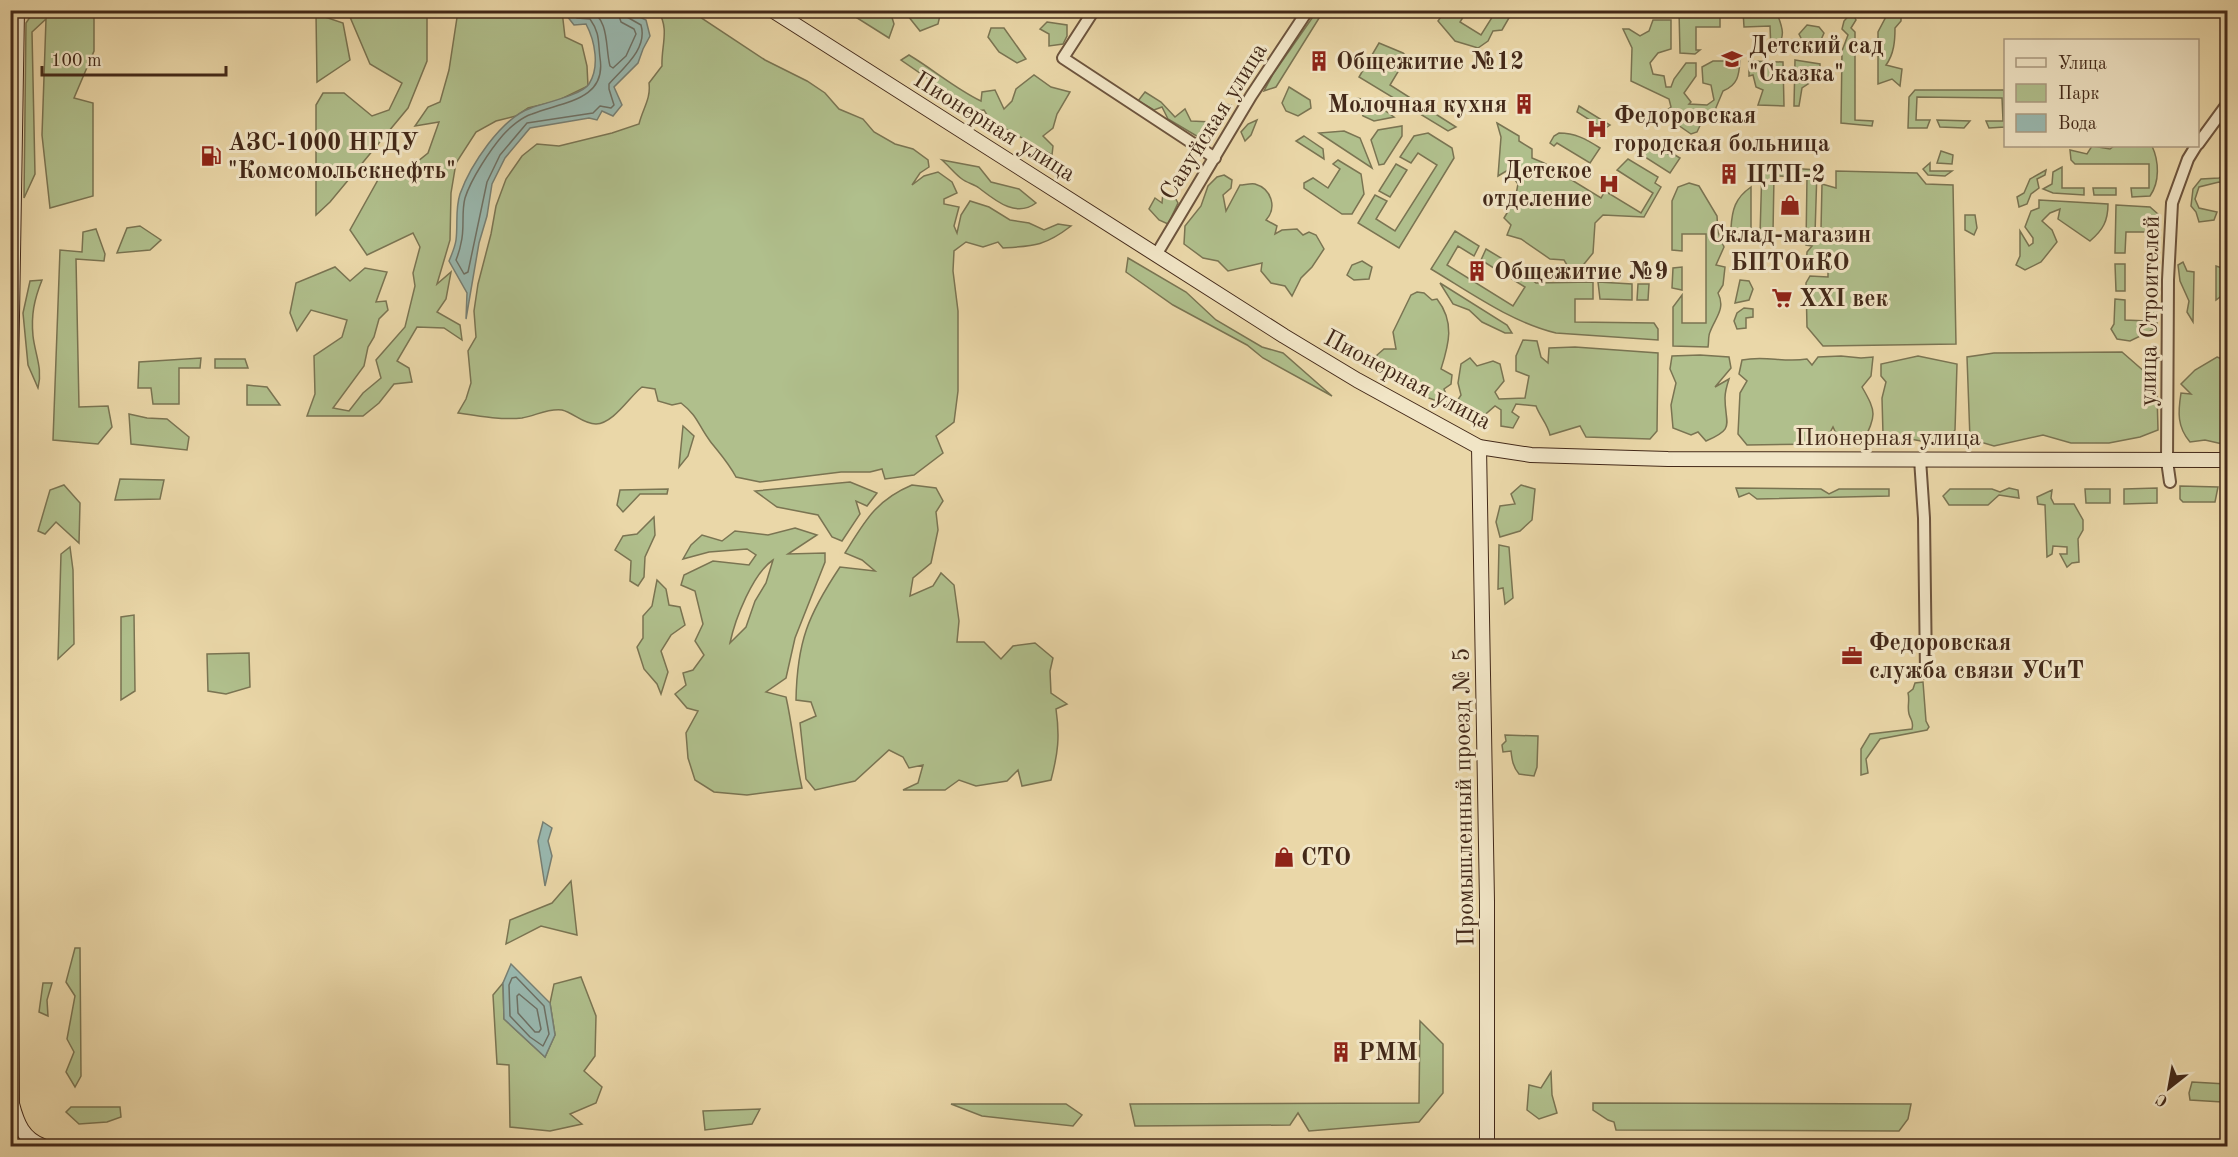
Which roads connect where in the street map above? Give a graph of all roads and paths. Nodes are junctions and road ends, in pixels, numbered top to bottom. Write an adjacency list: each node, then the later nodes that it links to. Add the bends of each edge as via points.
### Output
1 (17, 10): 10 (street)
2 (772, 10): 9 (street, Пионерная улица)
3 (1094, 10): 8 (street, via 1063,58)
4 (1308, 10): 8 (street, Савуйская улица)
5 (2228, 103): 6 (street, улица Строителей)
6 (2199, 142)
7 (2196, 147): 14 (street, улица Строителей, via 2172,203)
8 (1215, 158): 9 (street, Савуйская улица)
9 (1156, 255): 11 (street, Пионерная улица, via 1357,380)
10 (10, 438)
11 (1479, 447): 12 (street, Пионерная улица, via 1578,457); 19 (street, Промышленный проезд № 5, via 1487,878)
12 (1920, 459): 14 (street, Пионерная улица); 17 (street)
13 (2228, 460): 14 (street, Пионерная улица)
14 (2168, 461): 15 (street, улица Строителей)
15 (2170, 482)
16 (10, 626): 18 (street, via 12,1104 26,1137)
17 (1926, 674)
18 (41, 1146)
19 (1487, 1146)

